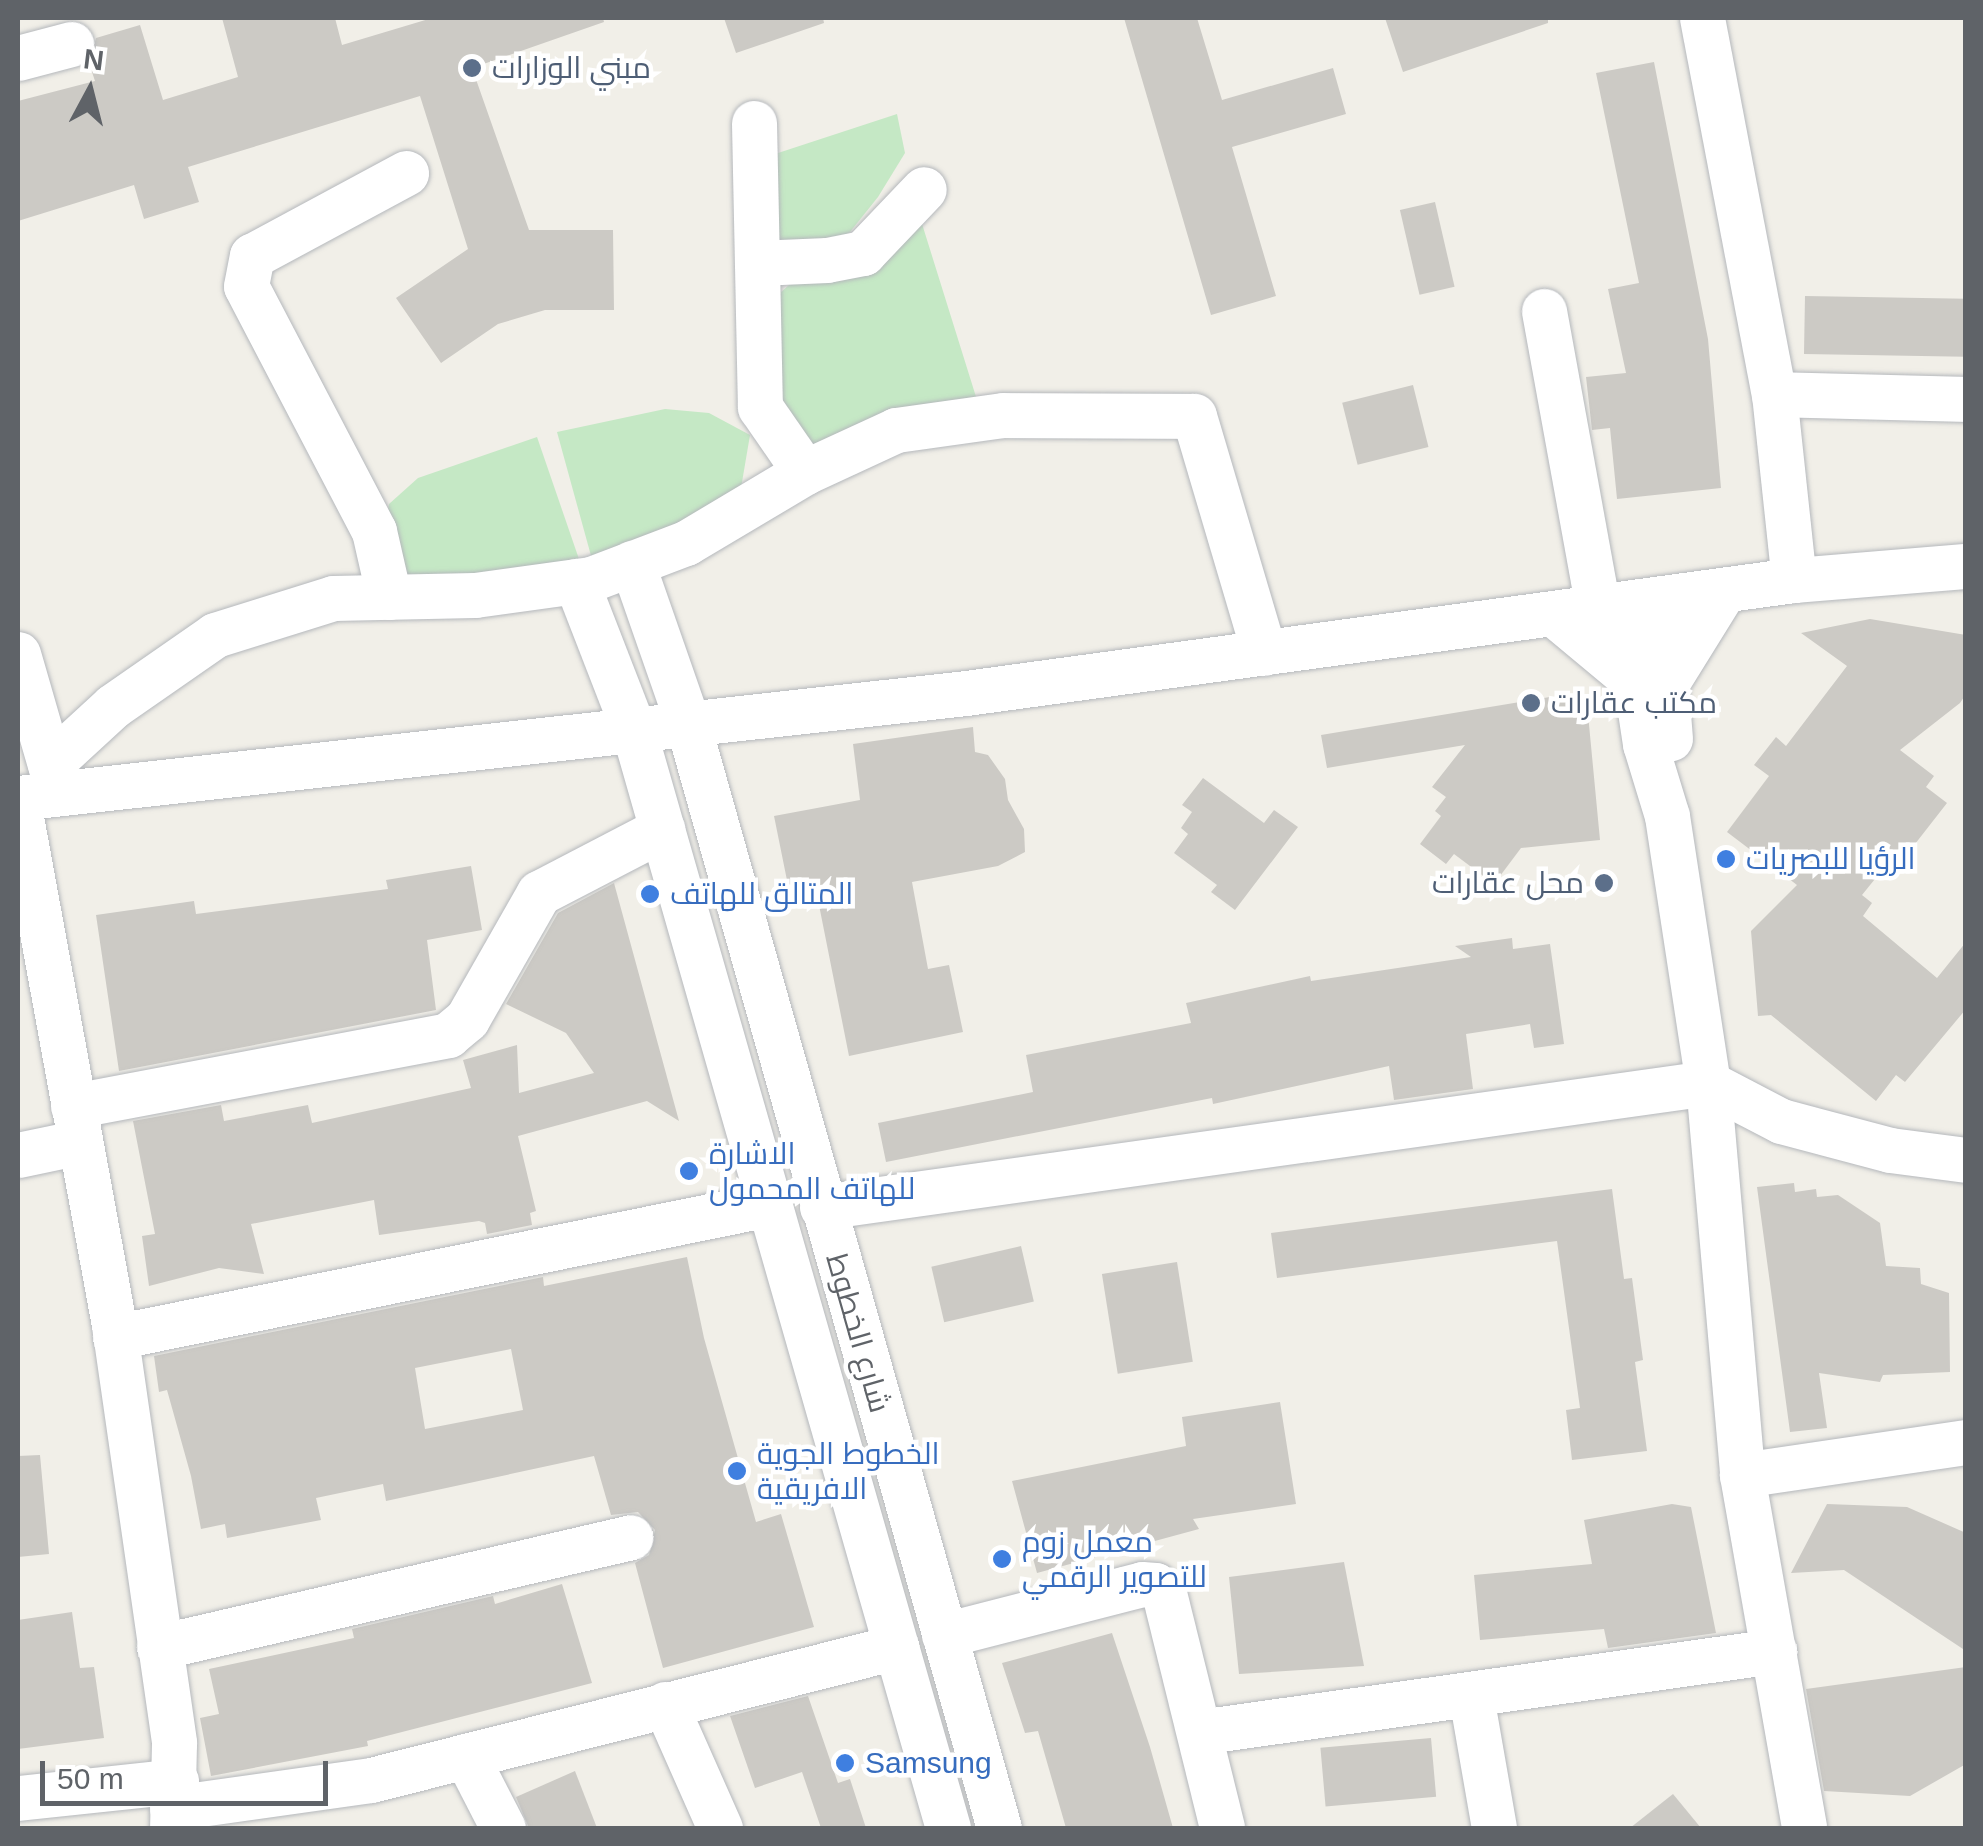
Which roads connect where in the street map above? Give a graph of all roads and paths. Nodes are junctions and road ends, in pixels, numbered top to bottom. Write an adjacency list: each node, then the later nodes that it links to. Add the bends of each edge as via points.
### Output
1 (1702, 18): 9 (street)
2 (71, 44): 3 (street)
3 (18, 58)
4 (754, 123): 7 (street)
5 (406, 173): 17 (street, via 252,256 246,286 374,531)
6 (924, 189): 7 (street, via 862,252)
7 (757, 263): 11 (street, via 760,407)
8 (1544, 310): 18 (street)
9 (1774, 394): 10 (street); 14 (street)
10 (1966, 399)
11 (805, 472): 12 (street, via 686,543); 19 (street, via 896,430 1003,415 1194,416)
12 (632, 563): 15 (street); 22 (street, شارع الخطوط)
13 (1966, 566): 14 (street)
14 (1794, 580): 16 (street)
15 (576, 581): 17 (street, via 475,595); 23 (street, شارع الخطوط)
16 (1723, 592): 18 (street); 21 (street)
17 (388, 597): 24 (street, via 334,598 215,635 113,706)
18 (1609, 608): 19 (street); 21 (street); 21 (street)
19 (1264, 653): 22 (street)
20 (18, 654): 24 (street)
21 (1649, 682): 26 (street, via 1672,765 1667,816)
22 (687, 722): 23 (street); 31 (street, شارع الخطوط)
23 (633, 728): 24 (street); 25 (street, شارع الخطوط)
24 (36, 790): 27 (street)
25 (662, 828): 27 (street, via 539,893 467,1018 448,1035); 30 (street, شارع الخطوط)
26 (1708, 1083): 29 (street, via 1781,1121 1890,1150); 31 (street); 34 (street)
27 (77, 1124): 28 (street); 32 (street)
28 (18, 1156)
29 (1966, 1160)
30 (769, 1204): 32 (street); 38 (street, شارع الخطوط)
31 (822, 1207): 36 (street, شارع الخطوط)
32 (115, 1337): 37 (street)
33 (1966, 1442): 34 (street)
34 (1742, 1475): 39 (street)
35 (630, 1538): 37 (street)
36 (944, 1635): 42 (street, via 1155,1585 1164,1593); 49 (street, شارع الخطوط)
37 (160, 1646): 45 (street)
38 (896, 1647): 41 (street); 48 (street, شارع الخطوط)
39 (1774, 1652): 40 (street); 52 (street)
40 (1470, 1696): 42 (street); 51 (street)
41 (665, 1704): 43 (street); 47 (street)
42 (1199, 1732): 50 (street)
43 (466, 1756): 45 (street, via 371,1780); 46 (street)
44 (18, 1798): 45 (street)
45 (173, 1806)
46 (503, 1828)
47 (720, 1828)
48 (948, 1828)
49 (998, 1828)
50 (1222, 1828)
51 (1494, 1828)
52 (1804, 1828)

